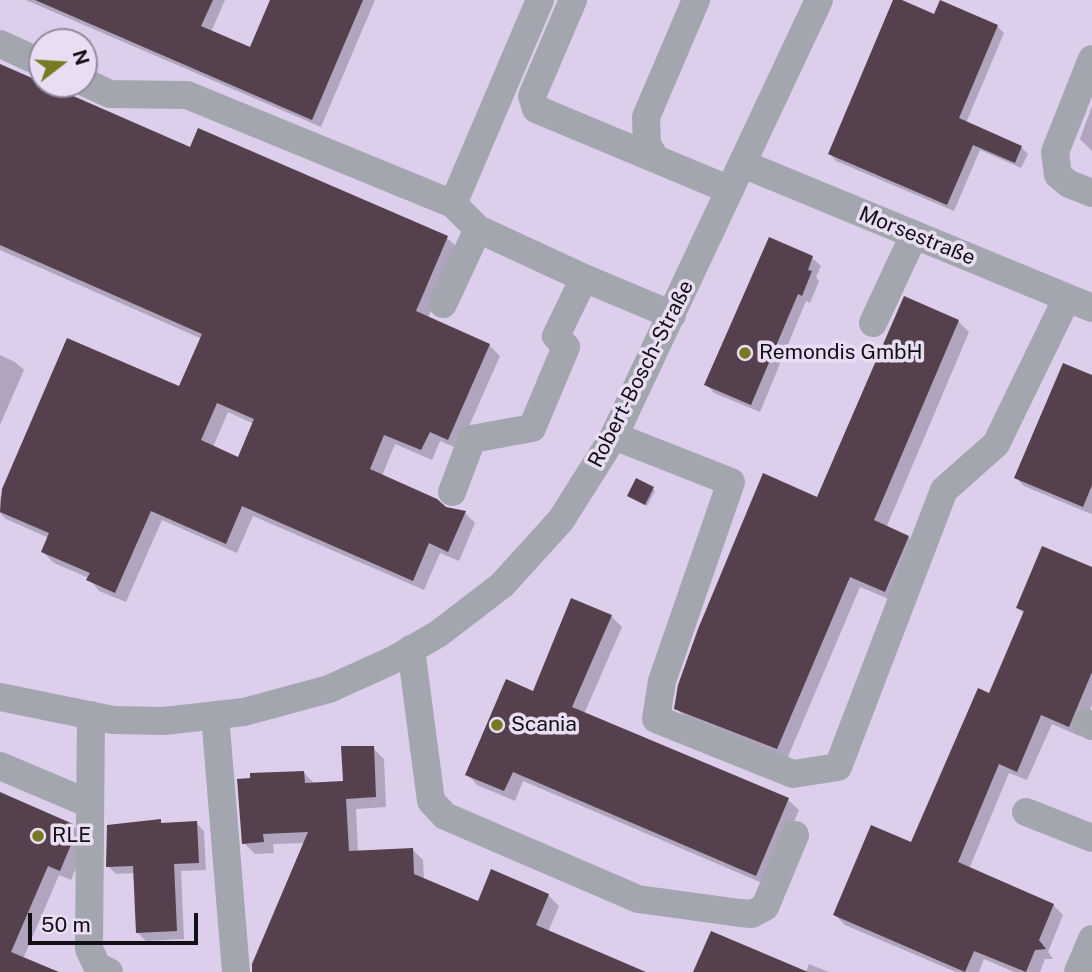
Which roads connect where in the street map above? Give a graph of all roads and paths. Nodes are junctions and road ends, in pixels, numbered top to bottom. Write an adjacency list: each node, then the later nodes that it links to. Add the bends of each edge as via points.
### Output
1 (540, 0): 13 (street)
2 (573, 0): 9 (street, via 532,96 536,109)
3 (696, 0): 9 (street, via 646,117 647,144)
4 (819, 0): 10 (street, Robert-Bosch-Straße)
5 (0, 44): 6 (street)
6 (28, 57)
7 (1092, 59): 12 (street, via 1055,152 1058,175)
8 (98, 88): 13 (street, via 110,94 187,95)
9 (655, 158): 11 (street)
10 (743, 164): 11 (street, Robert-Bosch-Straße); 15 (street, Morsestraße)
11 (730, 190): 19 (street, Robert-Bosch-Straße)
12 (1092, 193)
13 (453, 204): 14 (street)
14 (478, 229): 16 (street); 18 (street)
15 (914, 235): 17 (street, Morsestraße); 20 (street)
16 (584, 278): 19 (street); 22 (street, via 556,336 566,347 532,428 472,439)
17 (1080, 303): 21 (street, via 996,444 944,490 838,767 793,774 656,719 669,658 731,482)
18 (443, 304)
19 (672, 315): 21 (street, Robert-Bosch-Straße)
20 (873, 323)
21 (614, 436): 23 (street, Robert-Bosch-Straße, via 561,520 502,585)
22 (452, 492)
23 (411, 649): 26 (street, Robert-Bosch-Straße, via 329,689 244,712); 30 (street, via 431,801 445,816 638,899 752,914 765,907)
24 (0, 697): 25 (street, Robert-Bosch-Straße)
25 (91, 715): 26 (street, Robert-Bosch-Straße, via 164,722); 28 (street)
26 (215, 715): 34 (street)
27 (0, 766): 28 (street)
28 (90, 804): 33 (street, via 89,949 97,966)
29 (1026, 812): 31 (street)
30 (795, 835)
31 (1092, 838)
32 (1092, 939): 35 (street)
33 (109, 972)
34 (236, 972)
35 (1078, 972)

